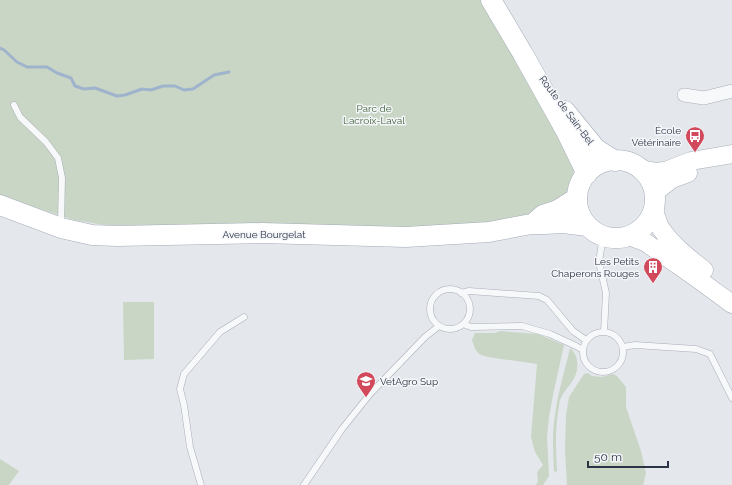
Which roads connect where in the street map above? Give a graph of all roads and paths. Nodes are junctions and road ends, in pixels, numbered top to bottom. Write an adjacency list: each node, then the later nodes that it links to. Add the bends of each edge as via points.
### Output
1 (492, 2): 2 (main road, Route de Sain-Bel)
2 (523, 54): 7 (main road, Route de Sain-Bel, via 596,149); 10 (main road, Route de Sain-Bel)
3 (732, 91): 4 (street, via 704,98)
4 (684, 94)
5 (14, 105): 15 (lane, via 20,117 46,142 58,158 62,178)
6 (732, 154): 9 (main road, via 691,161 657,172)
7 (615, 161): 9 (main road, via 628,163); 10 (main road, via 605,162)
8 (732, 163): 12 (main road, via 696,170 672,179)
9 (640, 169): 12 (main road, via 652,184)
10 (587, 174): 11 (main road)
11 (577, 198): 14 (main road, Avenue Bourgelat); 16 (main road, via 582,218)
12 (654, 201): 17 (main road, via 648,221 640,230); 18 (main road, via 661,229 690,259)
13 (0, 205): 15 (main road, Avenue Bourgelat)
14 (531, 224): 15 (main road, Avenue Bourgelat, via 489,232 406,237 262,233 117,236 92,235); 16 (main road, Avenue Bourgelat, via 563,223)
15 (61, 228)
16 (595, 231): 17 (main road, via 616,238); 24 (lane, via 606,292)
17 (629, 236): 20 (main road, via 645,242)
18 (732, 290)
19 (461, 293): 22 (lane, via 469,302 470,308 467,320); 23 (lane, via 448,289 436,295 430,308 431,315); 25 (lane, via 468,291 540,296 547,300 573,331)
20 (732, 304)
21 (244, 317): 29 (lane, via 220,332 184,374 180,389 190,447)
22 (463, 324): 23 (lane, via 451,329); 27 (lane, via 471,327 522,326 550,334)
23 (439, 326): 30 (lane, via 370,394 342,429)
24 (604, 332): 25 (lane, via 594,334); 26 (lane, via 616,336)
25 (586, 340): 27 (lane)
26 (623, 347): 27 (lane, via 620,364 604,372 598,372 588,365); 28 (lane, via 635,345 696,349 710,354)
27 (583, 350)
28 (732, 398)
29 (201, 485)
30 (304, 485)

